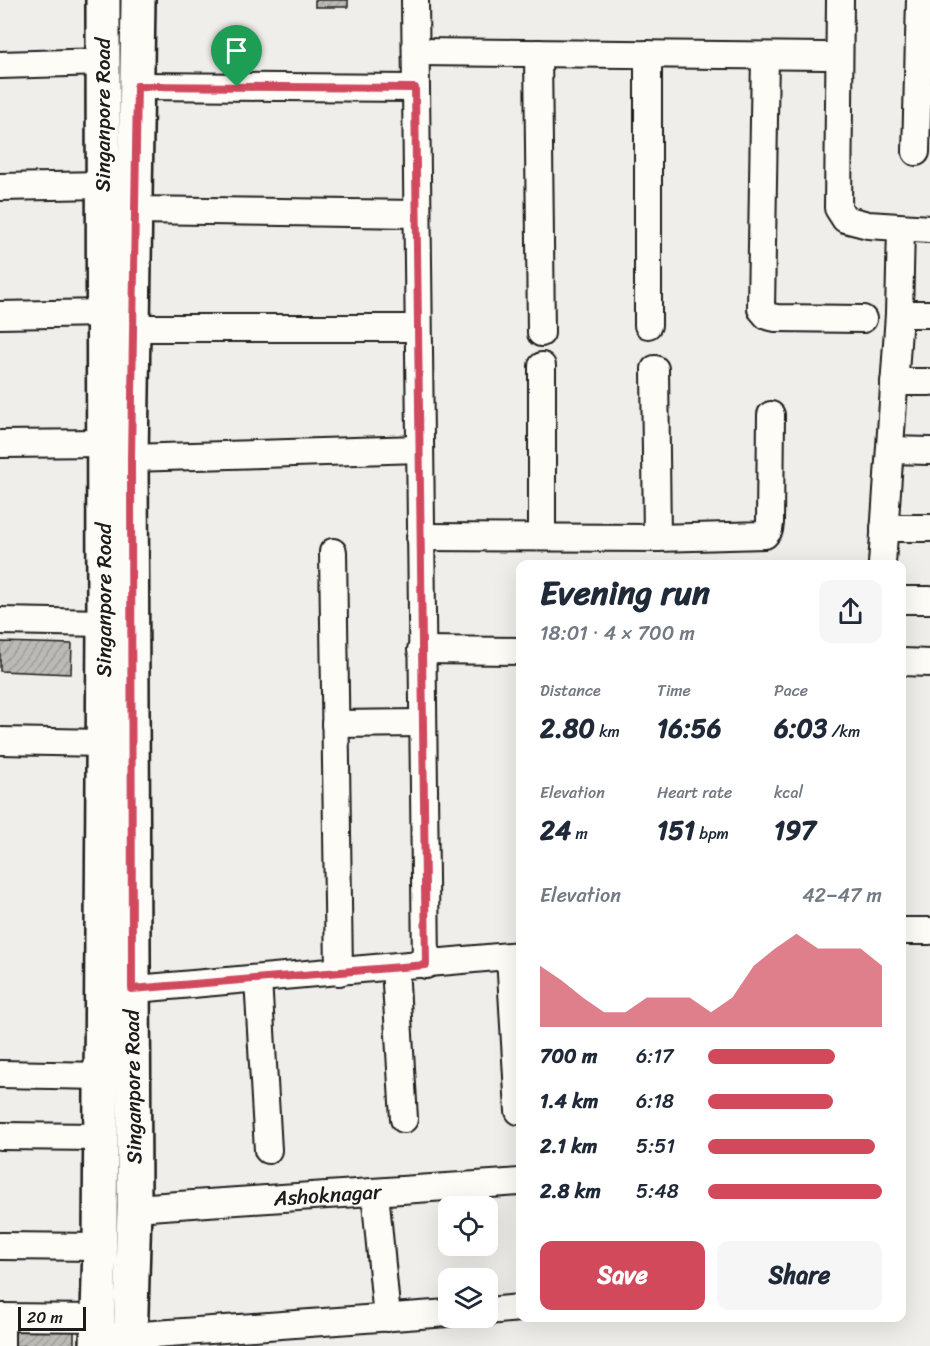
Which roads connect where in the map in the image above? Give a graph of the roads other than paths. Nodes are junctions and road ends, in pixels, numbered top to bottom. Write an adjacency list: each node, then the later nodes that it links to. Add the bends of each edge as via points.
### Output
1 (103, 0): 11 (main road, Singanpore Road)
2 (138, 0): 13 (main road, Singanpore Road)
3 (415, 0): 6 (street)
4 (840, 0): 20 (street, via 838,208 845,219)
5 (920, 0): 15 (street)
6 (416, 52): 7 (street); 14 (street)
7 (538, 53): 8 (street); 30 (street)
8 (648, 54): 9 (street); 27 (street)
9 (765, 56): 10 (street); 26 (street, via 761,309 776,318)
10 (824, 57)
11 (103, 62): 12 (street); 16 (main road, Singanpore Road)
12 (0, 65)
13 (137, 86): 14 (street); 18 (main road, Singanpore Road)
14 (415, 88): 19 (street)
15 (916, 152)
16 (103, 185): 17 (street); 22 (main road, Singanpore Road)
17 (0, 187)
18 (134, 210): 19 (street); 28 (main road, Singanpore Road)
19 (417, 214): 29 (street)
20 (901, 228): 21 (street); 23 (street)
21 (930, 229)
22 (103, 313): 25 (street); 36 (main road, Singanpore Road)
23 (899, 314): 24 (street); 33 (street)
24 (930, 314)
25 (0, 315)
26 (863, 319)
27 (648, 325)
28 (134, 328): 29 (street); 41 (main road, Singanpore Road)
29 (418, 328): 38 (street)
30 (541, 333)
31 (542, 366): 45 (street)
32 (655, 369): 46 (street)
33 (894, 382): 34 (street); 39 (street)
34 (930, 382)
35 (771, 415): 46 (street, via 770,523 765,535)
36 (103, 443): 37 (street); 52 (main road, Singanpore Road)
37 (0, 444)
38 (419, 449): 41 (street); 44 (street)
39 (890, 450): 40 (street); 42 (street)
40 (930, 451)
41 (131, 458): 68 (main road, Singanpore Road)
42 (884, 528): 43 (street); 48 (street)
43 (930, 528)
44 (420, 537): 45 (street); 53 (street)
45 (542, 537): 46 (street)
46 (657, 538)
47 (333, 552): 58 (street)
48 (882, 560)
49 (906, 600): 50 (street)
50 (930, 600)
51 (0, 621): 52 (street)
52 (104, 623): 60 (main road, Singanpore Road)
53 (421, 650): 54 (street); 57 (street)
54 (516, 651)
55 (906, 662): 56 (street)
56 (930, 663)
57 (422, 723): 58 (street); 64 (street)
58 (335, 724): 66 (street)
59 (0, 741): 60 (street)
60 (103, 743): 68 (main road, Singanpore Road)
61 (906, 931): 62 (street)
62 (930, 931)
63 (515, 956): 64 (street); 69 (street)
64 (426, 965): 65 (street)
65 (395, 967): 66 (street); 72 (street)
66 (339, 972): 67 (street)
67 (258, 980): 68 (street); 75 (street)
68 (117, 990): 71 (main road, Singanpore Road); 78 (main road, Singanpore Road)
69 (516, 995)
70 (0, 1074): 71 (street)
71 (101, 1076): 74 (main road, Singanpore Road)
72 (404, 1119)
73 (0, 1136): 74 (street)
74 (100, 1137): 80 (main road, Singanpore Road)
75 (268, 1150)
76 (516, 1182): 77 (street, Ashoknagar)
77 (375, 1192): 78 (street, Ashoknagar); 85 (street)
78 (134, 1208): 87 (main road, Singanpore Road)
79 (0, 1246): 80 (street)
80 (100, 1247): 86 (main road, Singanpore Road)
81 (516, 1308): 82 (street)
82 (498, 1310)
83 (438, 1314): 85 (street)
84 (0, 1317): 86 (street); 88 (street)
85 (387, 1318): 87 (street)
86 (97, 1334): 87 (street)
87 (130, 1341)
88 (1, 1346)

